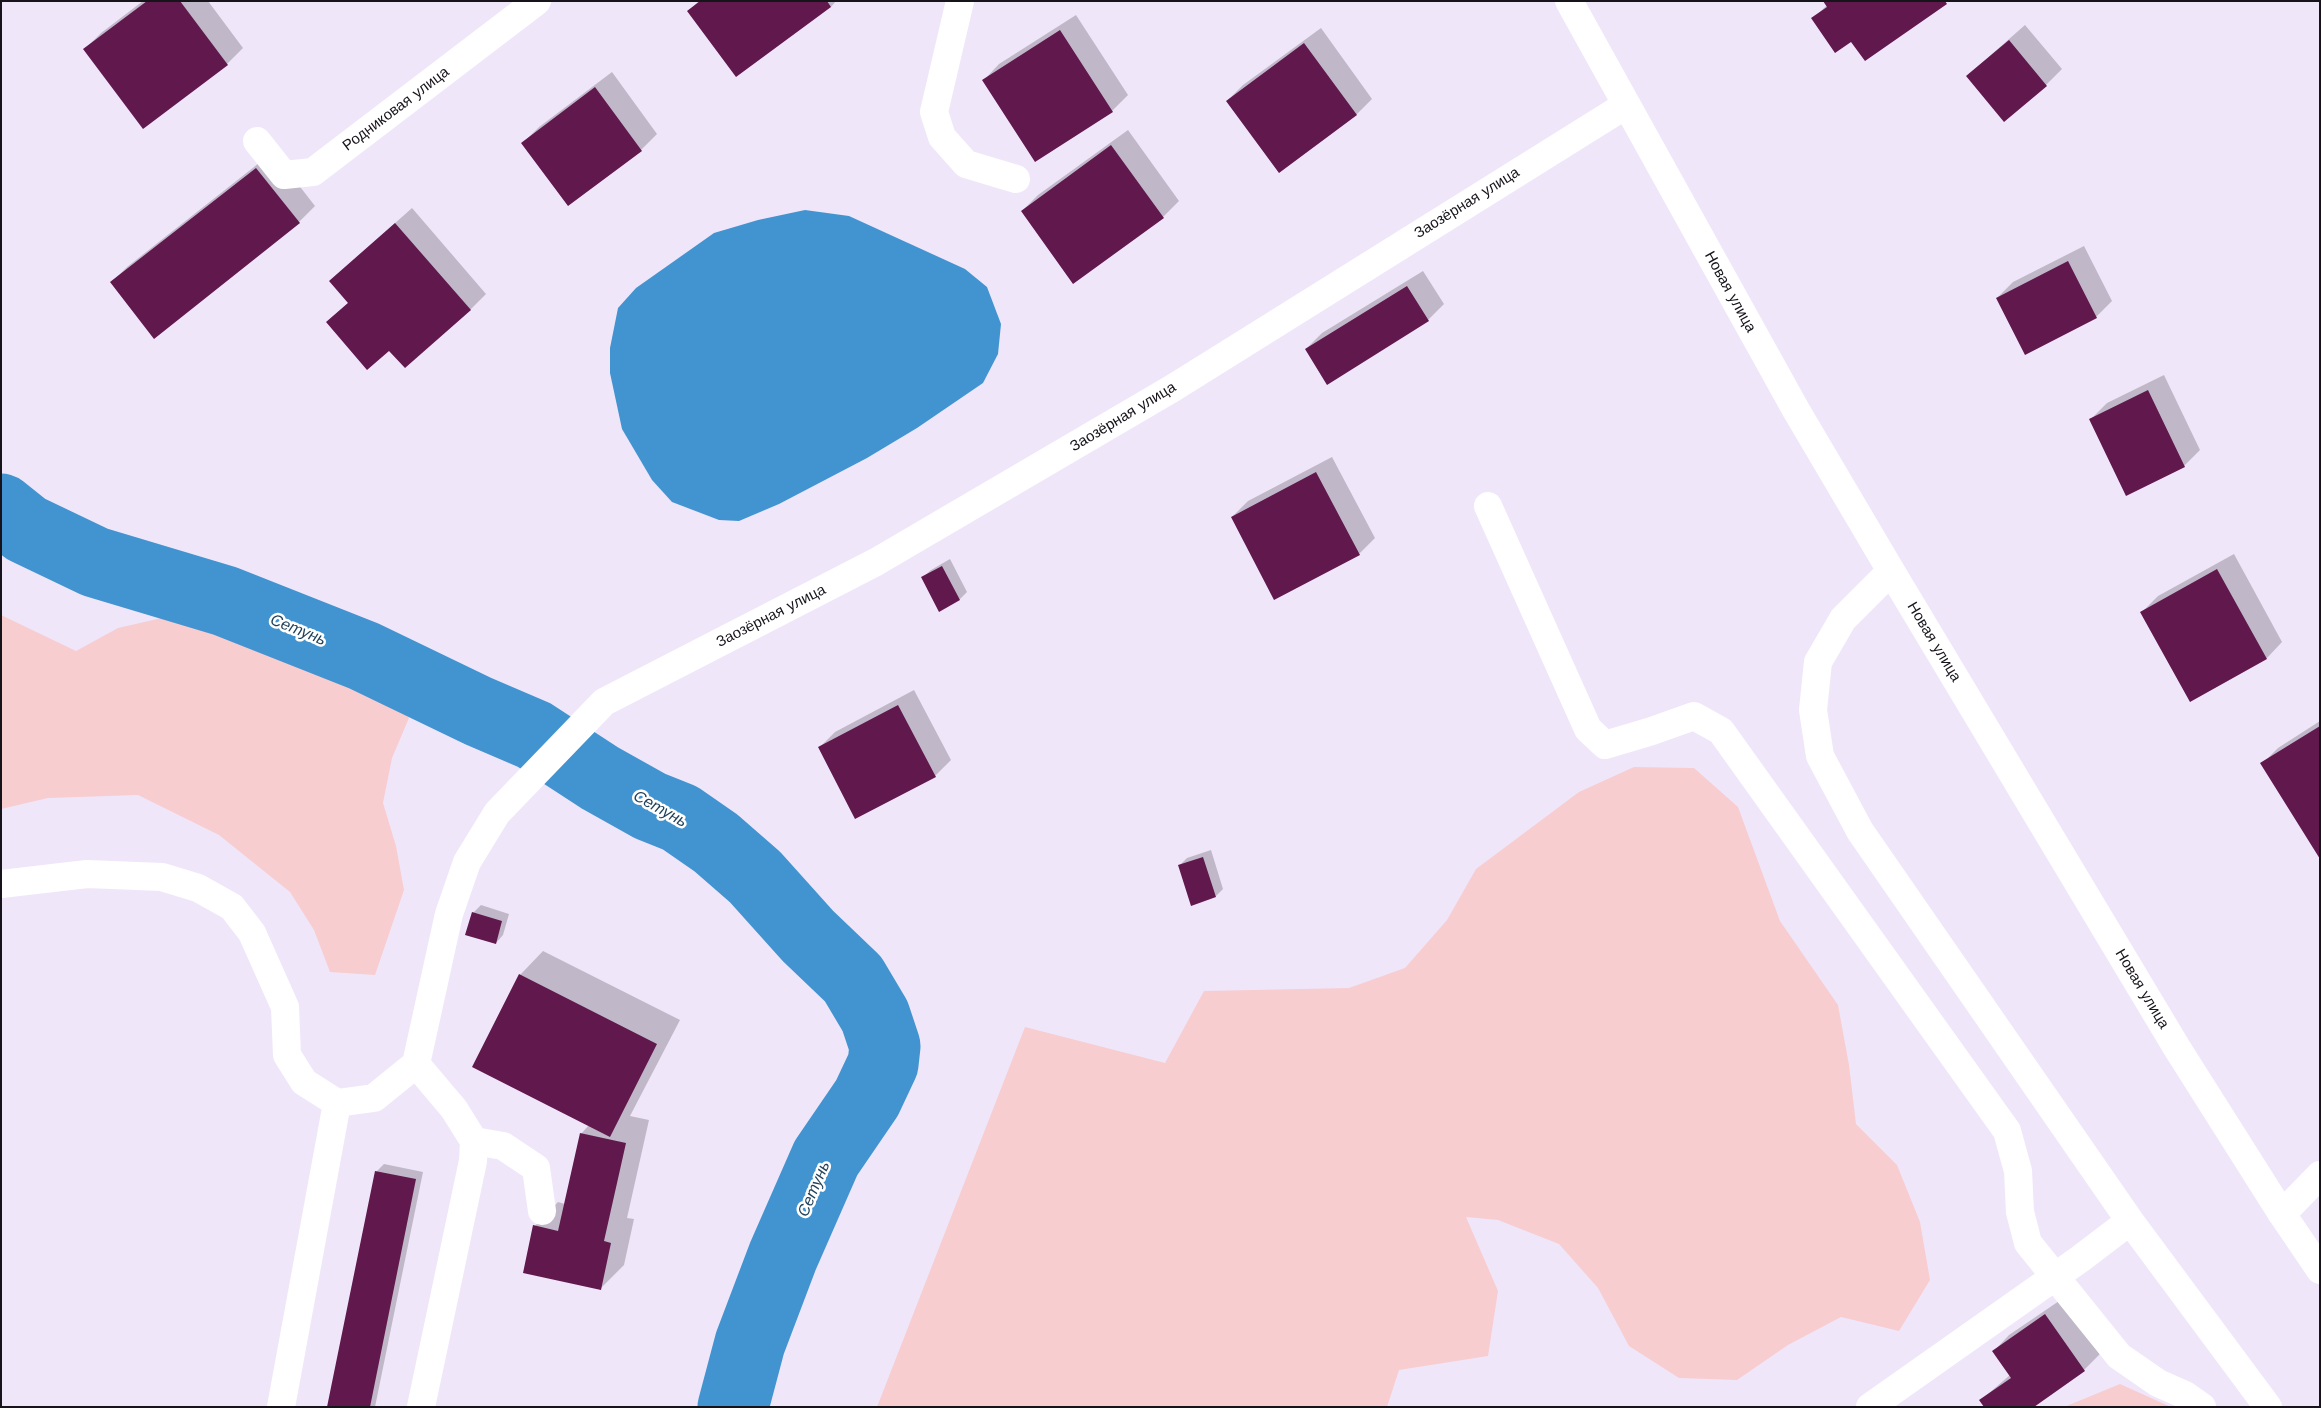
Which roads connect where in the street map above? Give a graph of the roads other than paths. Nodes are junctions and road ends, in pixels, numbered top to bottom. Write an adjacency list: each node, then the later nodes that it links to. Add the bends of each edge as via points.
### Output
1 (537, 1): 5 (street, Родниковая улица, via 313,172 284,175)
2 (960, 1): 6 (street, via 934,112 942,137 966,164)
3 (1570, 1): 4 (street, Новая улица)
4 (1626, 105): 8 (street, Новая улица, via 1796,410); 10 (street, Заозёрная улица, via 1173,388 876,562 604,702 497,813 467,862 449,914)
5 (258, 141)
6 (1016, 179)
7 (1488, 506): 18 (street, via 1588,729 1605,745 1694,716 1721,731 2007,1131 2018,1171 2020,1212 2028,1243)
8 (1891, 571): 15 (street, Новая улица, via 2177,1048); 16 (street, via 1843,619 1818,662 1813,710 1820,756 1860,831)
9 (1, 884): 11 (street, via 87,874 162,876 198,888 232,907 252,933 285,1007 288,1055 304,1082)
10 (416, 1064): 11 (street, via 374,1098); 12 (street, via 454,1109)
11 (337, 1103): 19 (street)
12 (474, 1141): 14 (street, via 504,1146 536,1168); 20 (street)
13 (2320, 1175): 15 (street)
14 (542, 1211)
15 (2282, 1214): 17 (street, Новая улица)
16 (2130, 1221): 18 (street); 23 (street)
17 (2320, 1270)
18 (2056, 1276): 21 (street); 22 (street, via 2119,1356 2158,1383)
19 (281, 1407)
20 (421, 1407)
21 (1870, 1407)
22 (2202, 1407)
23 (2268, 1407)

